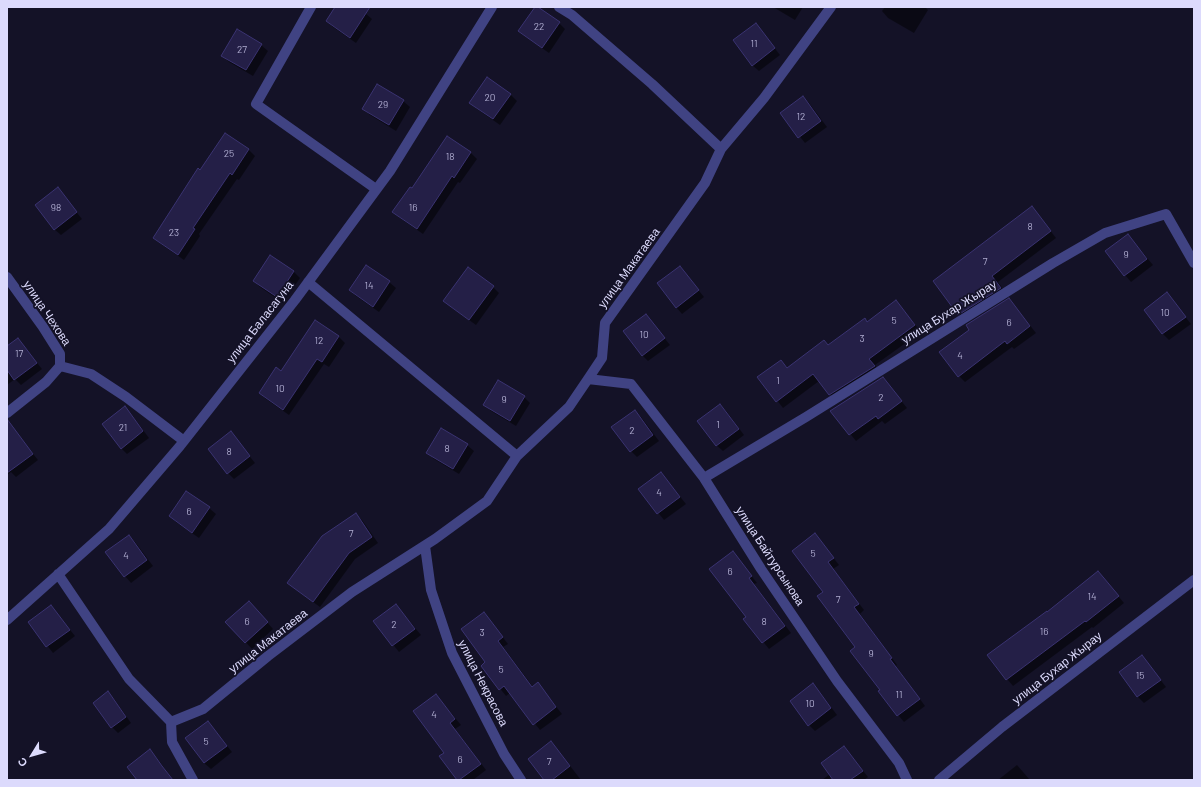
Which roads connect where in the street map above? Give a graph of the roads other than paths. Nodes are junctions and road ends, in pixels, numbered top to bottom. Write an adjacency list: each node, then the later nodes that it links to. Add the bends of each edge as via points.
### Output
1 (311, 7): 6 (street, via 256,104)
2 (492, 7): 6 (street, улица Баласагуна, via 390,171)
3 (560, 7): 5 (street, via 635,69)
4 (831, 7): 5 (street, улица Макатаева, via 764,98)
5 (721, 149): 11 (street, улица Макатаева, via 705,183 605,323 602,358)
6 (376, 189): 9 (street, улица Баласагуна)
7 (1194, 263): 15 (street, улица Бухар Жырау, via 1166,214 1105,233)
8 (7, 277): 10 (street, улица Чехова, via 60,354)
9 (308, 282): 13 (street, улица Баласагуна); 14 (street)
10 (60, 366): 12 (street, улица Чехова, via 46,382); 13 (street, via 91,374)
11 (588, 379): 14 (street, улица Макатаева, via 569,407); 15 (street, улица Байтурсынова, via 630,384)
12 (7, 413)
13 (184, 441): 17 (street, улица Баласагуна, via 109,529)
14 (517, 456): 16 (street, улица Макатаева, via 487,501)
15 (704, 478): 23 (street, улица Байтурсынова, via 761,569 837,681 899,762)
16 (425, 546): 20 (street, улица Макатаева, via 352,592 203,709); 22 (street, улица Некрасова, via 431,590 452,653 504,754)
17 (58, 574): 19 (street, улица Баласагуна); 20 (street, via 129,679)
18 (1194, 580): 24 (street, улица Бухар Жырау, via 1002,728)
19 (7, 620)
20 (171, 722): 21 (street, via 172,742)
21 (193, 780)
22 (521, 780)
23 (907, 780)
24 (939, 780)

